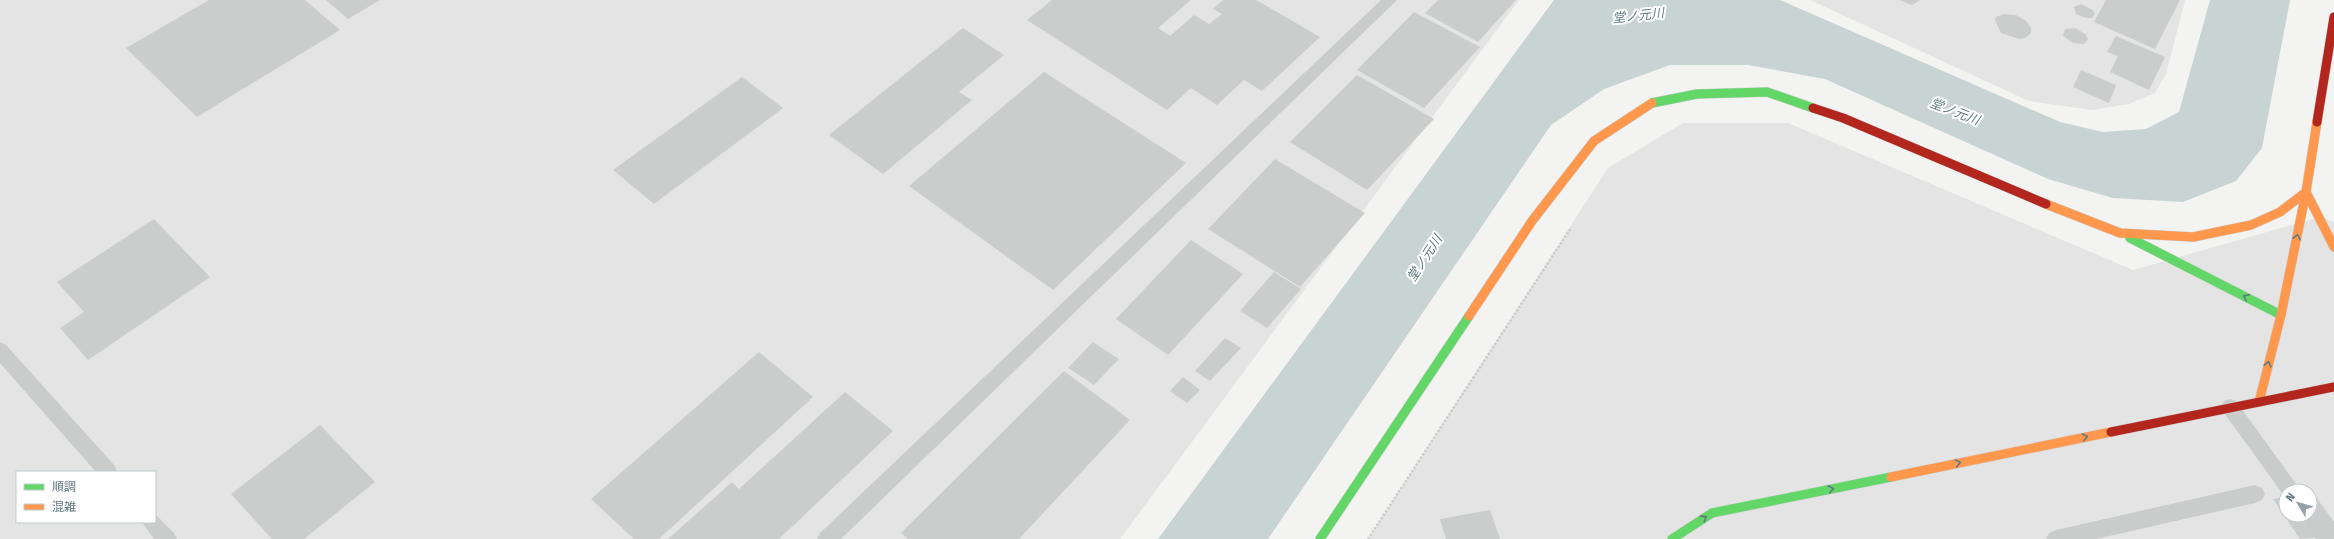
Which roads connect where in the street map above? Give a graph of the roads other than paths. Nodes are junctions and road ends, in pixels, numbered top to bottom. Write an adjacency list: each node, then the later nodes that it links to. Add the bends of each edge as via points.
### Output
1 (1390, 0): 17 (lane)
2 (2334, 16): 3 (street)
3 (2306, 192): 4 (street, via 2280,212 2226,231 2193,237); 5 (street); 6 (street, one-way to 3)
4 (2120, 233): 6 (street, one-way to 4); 18 (street, via 1843,118 1767,92 1697,94 1649,104 1594,141 1532,221)
5 (2334, 248)
6 (2280, 315): 9 (street, one-way to 6)
7 (0, 350): 11 (lane)
8 (2334, 386): 9 (street)
9 (2259, 402): 10 (street)
10 (2230, 408): 12 (lane); 19 (street, one-way to 10, via 1712,513)
11 (107, 471)
12 (2286, 483)
13 (2255, 494): 20 (lane)
14 (153, 523): 16 (lane)
15 (2316, 523): 21 (lane)
16 (167, 539)
17 (827, 539)
18 (1320, 539)
19 (1672, 539)
20 (2056, 539)
21 (2327, 539)

